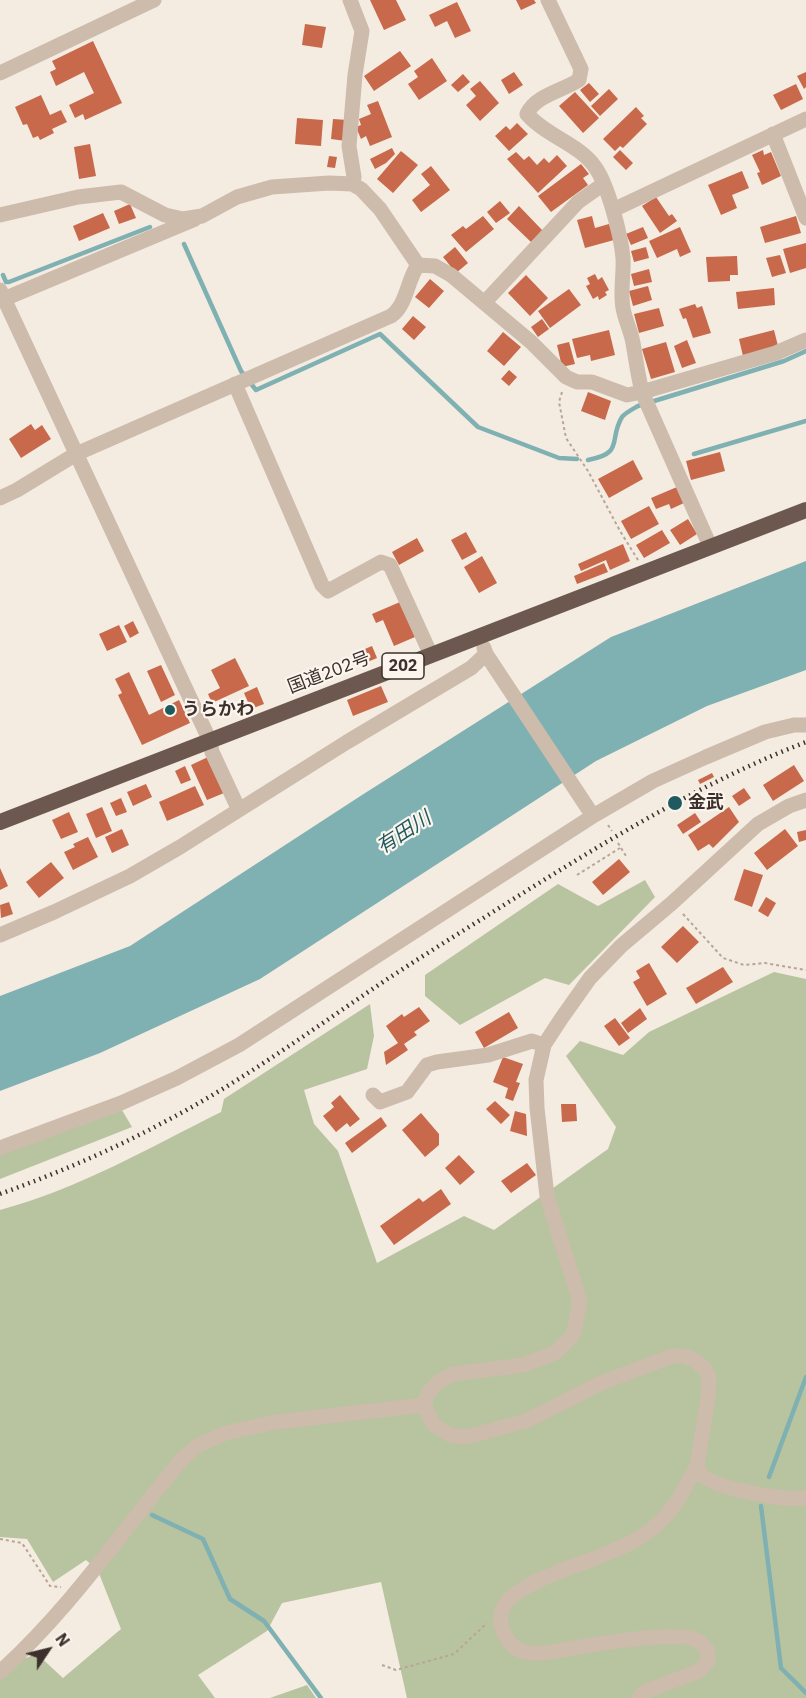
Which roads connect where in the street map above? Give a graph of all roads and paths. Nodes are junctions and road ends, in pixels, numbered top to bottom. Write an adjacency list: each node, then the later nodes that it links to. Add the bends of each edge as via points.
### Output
1 (154, 0): 4 (street)
2 (350, 0): 7 (street, via 362,31 349,146)
3 (548, 0): 8 (street, via 581,69 579,80 537,101 527,114 537,126 584,156 595,167)
4 (0, 73)
5 (806, 119): 6 (street)
6 (773, 134): 9 (street); 12 (street)
7 (352, 184): 11 (street, via 272,187 237,197); 13 (street, via 380,209)
8 (602, 185): 9 (street); 15 (street, via 578,202)
9 (613, 210): 19 (street, via 623,259 623,308)
10 (0, 215): 11 (street, via 78,197 121,192 165,215 183,219)
11 (202, 216): 14 (street)
12 (806, 218)
13 (418, 265): 15 (street, via 435,266); 18 (street, via 398,311 391,316)
14 (2, 295): 20 (street)
15 (485, 302): 17 (street)
16 (806, 340): 19 (street)
17 (566, 377): 19 (street); 24 (path, via 560,402 566,438)
18 (243, 380): 20 (street); 27 (street, via 322,585 328,591 381,562 390,565)
19 (645, 400): 23 (street)
20 (76, 454): 21 (street); 29 (street)
21 (0, 498)
22 (806, 510): 23 (highway, 国道202号 / 202)
23 (710, 546): 24 (highway, 国道202号 / 202)
24 (645, 571): 25 (highway, 国道202号 / 202)
25 (481, 635): 26 (street); 27 (highway, 国道202号 / 202)
26 (486, 654): 31 (street, via 471,668); 32 (street)
27 (430, 655): 29 (highway, 国道202号 / 202)
28 (806, 725): 32 (street, via 765,732 706,757 653,781)
29 (210, 741): 31 (street); 33 (highway, 国道202号 / 202)
30 (806, 800): 38 (street, via 758,825)
31 (239, 810): 39 (street, via 130,876)
32 (593, 816): 43 (street, via 239,1045 121,1103)
33 (0, 822)
34 (618, 843): 35 (path)
35 (620, 848): 36 (path); 37 (path)
36 (626, 856)
37 (577, 875)
38 (672, 903): 40 (path, via 723,958 744,965 765,963); 41 (street, via 590,978)
39 (0, 935)
40 (806, 970)
41 (544, 1045): 42 (street, via 532,1041 488,1055 437,1062 427,1065 407,1092 380,1102); 44 (street, via 536,1080 537,1108 547,1196 580,1302 573,1335 555,1353 523,1365 453,1374 437,1383)
42 (373, 1095)
43 (0, 1148)
44 (424, 1405): 45 (street, via 434,1425 466,1437 526,1421 601,1383 672,1356 684,1356 705,1368 709,1377); 51 (street, via 276,1422 226,1433 197,1446 175,1467 75,1595)
45 (697, 1466): 46 (street, via 702,1475 717,1482 769,1498); 49 (street, via 665,1518 645,1534 527,1586 507,1600)
46 (806, 1498)
47 (0, 1539): 48 (path, via 22,1543 50,1586 60,1588)
48 (67, 1582)
49 (501, 1613): 50 (path, via 481,1626 454,1654 396,1670); 52 (street, via 501,1626 508,1641 522,1651 546,1653 626,1639 686,1638 699,1641 708,1651 708,1661 699,1671 644,1692)
50 (382, 1665)
51 (0, 1672)
52 (639, 1698)

